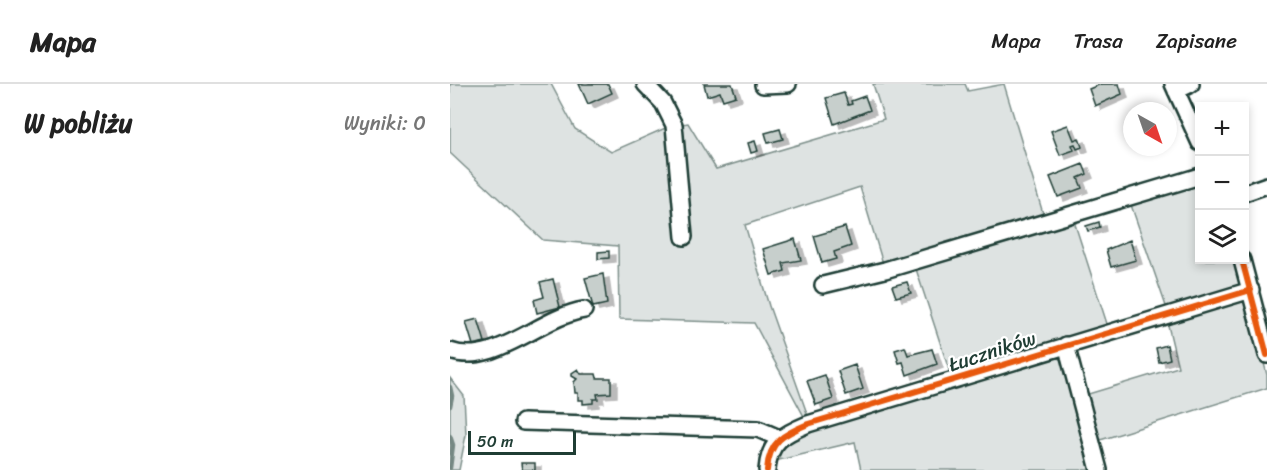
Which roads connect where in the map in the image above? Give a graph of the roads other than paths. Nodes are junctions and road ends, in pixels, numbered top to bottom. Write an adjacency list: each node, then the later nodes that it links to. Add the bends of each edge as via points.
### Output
1 (645, 84): 10 (street, via 663,103 674,125)
2 (788, 84): 4 (street)
3 (1191, 84): 5 (street)
4 (763, 85)
5 (1175, 87): 6 (street)
6 (1195, 131)
7 (1195, 177): 12 (street)
8 (1267, 185): 9 (street)
9 (1249, 192)
10 (684, 237)
11 (1243, 264): 13 (street)
12 (823, 285)
13 (1251, 290): 15 (street, Łuczników); 17 (street)
14 (584, 310): 16 (street, via 553,319 518,340 479,353)
15 (1066, 345): 19 (street, Łuczników, via 808,424); 21 (street)
16 (450, 351)
17 (1267, 355)
18 (523, 422): 19 (street, via 759,429)
19 (779, 438): 20 (street)
20 (767, 470)
21 (1099, 470)

